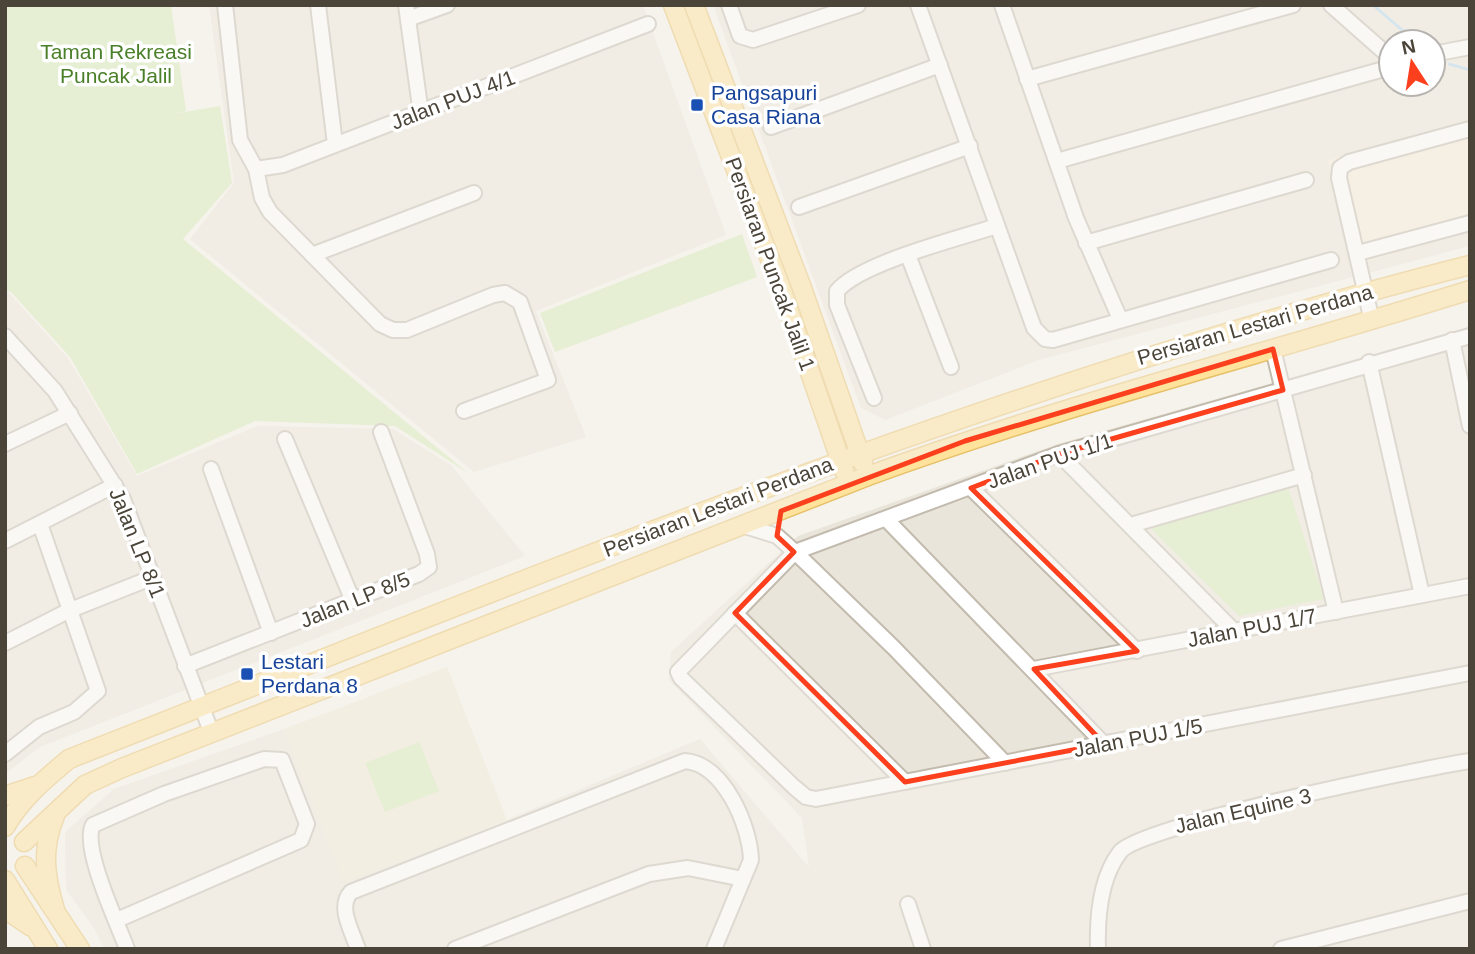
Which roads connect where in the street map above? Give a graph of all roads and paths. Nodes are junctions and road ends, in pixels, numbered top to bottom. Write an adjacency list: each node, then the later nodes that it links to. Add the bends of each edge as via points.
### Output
1 (225, 5): 27 (street, via 240,140)
2 (318, 5): 24 (street)
3 (447, 5): 13 (street)
4 (673, 5): 56 (main road, Persiaran Puncak Jalil 1)
5 (694, 5): 53 (main road, Persiaran Puncak Jalil 1, via 802,289)
6 (729, 5): 12 (street, via 745,40)
7 (858, 5): 12 (street)
8 (918, 5): 18 (street)
9 (1002, 5): 20 (street)
10 (1293, 5): 20 (street)
11 (1331, 5): 15 (street)
12 (823, 11)
13 (407, 12): 21 (street)
14 (648, 24): 21 (street, Jalan PUJ 4/1)
15 (1377, 46)
16 (1470, 47): 17 (street)
17 (1447, 50)
18 (940, 65): 22 (street); 25 (street)
19 (1377, 71): 26 (street)
20 (1027, 79): 26 (street)
21 (421, 114): 24 (street, Jalan PUJ 4/1)
22 (771, 127)
23 (1470, 129): 34 (street, via 1340,168)
24 (335, 145): 27 (street, Jalan PUJ 4/1, via 283,165)
25 (970, 146): 30 (street); 32 (street)
26 (1057, 161): 33 (street)
27 (256, 169): 36 (street, via 262,198 271,212)
28 (1306, 180): 33 (street)
29 (474, 193): 36 (street)
30 (799, 207)
31 (1470, 223): 34 (street)
32 (997, 226): 35 (street); 41 (street, via 1034,328 1045,339)
33 (1086, 243): 41 (street)
34 (1359, 253): 40 (street)
35 (908, 255): 48 (street); 50 (street, via 837,291 837,305)
36 (312, 256): 51 (street, via 380,324 393,330 407,330 493,295 505,293 520,302 548,380)
37 (1331, 260): 41 (street)
38 (1470, 265): 40 (main road, Persiaran Lestari Perdana)
39 (1470, 290): 42 (main road, Persiaran Lestari Perdana)
40 (1365, 292): 42 (street); 58 (main road, Persiaran Lestari Perdana, via 1111,367)
41 (1120, 319)
42 (1372, 321): 46 (main road, Persiaran Lestari Perdana)
43 (5, 336): 52 (street, Jalan LP 8/1)
44 (1470, 336): 45 (street, Jalan PUJ 1/1)
45 (1452, 340): 47 (street, Jalan PUJ 1/1); 54 (street)
46 (1273, 349): 49 (street); 66 (main road, Persiaran Lestari Perdana, via 1057,412)
47 (1369, 362): 49 (street, Jalan PUJ 1/1); 81 (street)
48 (951, 367)
49 (1283, 390): 61 (street, Jalan PUJ 1/1); 65 (street)
50 (874, 398)
51 (464, 411)
52 (70, 412): 59 (street); 68 (street, Jalan LP 8/1)
53 (846, 419): 58 (main road, via 876,439); 60 (main road, Persiaran Puncak Jalil 1)
54 (1470, 426)
55 (381, 432): 82 (street, Jalan LP 8/5, via 429,567)
56 (830, 435): 62 (main road, Persiaran Puncak Jalil 1); 64 (main road)
57 (285, 439): 82 (street)
58 (899, 440): 60 (main road, Persiaran Lestari Perdana)
59 (5, 444)
60 (859, 454): 62 (main road, Persiaran Lestari Perdana); 66 (main road, Persiaran Puncak Jalil 1)
61 (1059, 454): 69 (street, Jalan PUJ 1/1); 73 (street)
62 (839, 460): 64 (main road, Persiaran Lestari Perdana); 67 (main road, Persiaran Puncak Jalil 1)
63 (211, 469): 88 (street)
64 (808, 472): 80 (main road, Persiaran Lestari Perdana)
65 (1304, 475): 73 (street); 84 (street)
66 (868, 476): 67 (main road, Persiaran Lestari Perdana)
67 (849, 484): 70 (main road, Persiaran Lestari Perdana)
68 (115, 485): 72 (street); 78 (street, Jalan LP 8/1)
69 (971, 488): 71 (street, Jalan PUJ 1/1); 90 (street)
70 (781, 511): 74 (main road, Persiaran Lestari Perdana); 75 (street)
71 (887, 520): 77 (street, Jalan PUJ 1/1); 92 (street)
72 (40, 524): 76 (street); 83 (street)
73 (1131, 525): 87 (street)
74 (745, 526): 75 (street); 86 (main road, Persiaran Lestari Perdana)
75 (777, 536): 77 (street)
76 (5, 541)
77 (795, 552): 85 (street, Jalan PUJ 1/1); 99 (street)
78 (151, 578): 83 (street); 91 (street, Jalan LP 8/1)
79 (1470, 586): 81 (street, Jalan PUJ 1/7)
80 (500, 591): 86 (main road); 94 (main road, Persiaran Lestari Perdana)
81 (1422, 595): 84 (street, Jalan PUJ 1/7)
82 (353, 601): 88 (street, Jalan LP 8/5)
83 (68, 611): 89 (street); 97 (street, via 97,693 74,712 39,727)
84 (1336, 612): 87 (street, Jalan PUJ 1/7)
85 (735, 613): 100 (street); 103 (street, Jalan PUJ 1/1, via 678,672)
86 (513, 617): 95 (main road, Persiaran Lestari Perdana)
87 (1234, 632): 90 (street, Jalan PUJ 1/7)
88 (271, 633): 91 (street, Jalan LP 8/5)
89 (5, 643)
90 (1137, 651): 92 (street, Jalan PUJ 1/7)
91 (185, 666): 94 (street, Jalan LP 8/1)
92 (1034, 669): 96 (street)
93 (1470, 673): 96 (street, Jalan PUJ 1/5)
94 (201, 707): 95 (street, Jalan LP 8/1); 101 (main road, Persiaran Lestari Perdana, via 69,759)
95 (212, 734): 104 (main road, Persiaran Lestari Perdana, via 85,785)
96 (1104, 744): 99 (street, Jalan PUJ 1/5)
97 (5, 754)
98 (1470, 761): 123 (street, Jalan Equine 3, via 1216,816 1133,842 1121,851 1100,901)
99 (1005, 763): 100 (street, Jalan PUJ 1/5)
100 (905, 782): 103 (street, Jalan PUJ 1/5)
101 (38, 785): 102 (main road); 105 (main road, Persiaran Lestari Perdana, via 14,811)
102 (5, 796)
103 (806, 797)
104 (60, 806): 106 (main road, Persiaran Lestari Perdana); 113 (main road, via 47,834 44,861)
105 (5, 829): 106 (main road)
106 (24, 842): 107 (main road)
107 (25, 866): 108 (main road); 113 (main road)
108 (5, 879): 115 (main road)
109 (743, 879): 119 (street, via 751,860 751,844 740,812 704,766 695,761 675,763 359,888 345,898 344,907); 120 (street, via 688,868 649,874); 121 (street)
110 (1470, 901): 124 (street)
111 (908, 904): 122 (street)
112 (5, 909): 115 (main road)
113 (55, 911): 117 (main road)
114 (117, 920): 114 (street, via 89,842 97,821 264,759 276,757 286,766 307,824 301,840); 118 (street)
115 (36, 930): 116 (main road)
116 (48, 949)
117 (80, 949)
118 (127, 949)
119 (358, 949)
120 (455, 949)
121 (713, 949)
122 (923, 949)
123 (1098, 949)
124 (1281, 949)

